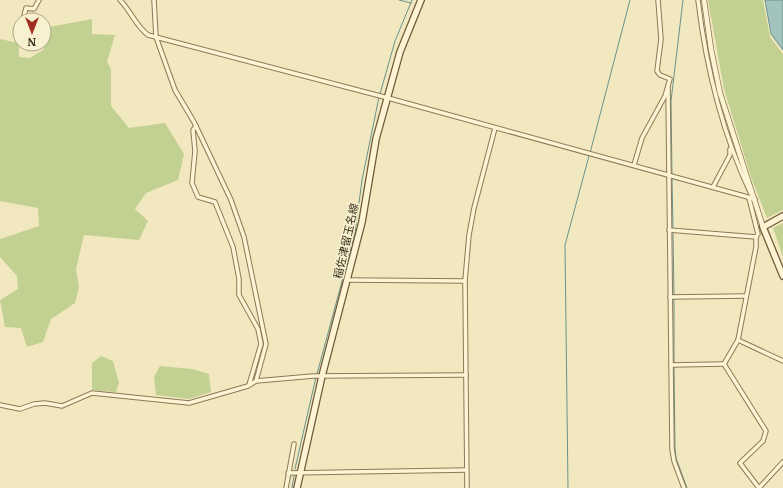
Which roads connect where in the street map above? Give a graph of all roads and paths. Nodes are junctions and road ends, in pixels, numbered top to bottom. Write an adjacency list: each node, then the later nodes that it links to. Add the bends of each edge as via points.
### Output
1 (39, 0): 8 (street, via 34,9 26,8)
2 (120, 0): 9 (street, via 142,30)
3 (154, 0): 9 (street)
4 (421, 0): 11 (main road, 稲佐津留玉名線)
5 (658, 0): 10 (street, via 661,38 658,71 660,75 670,79)
6 (698, 0): 14 (street, via 704,52)
7 (704, 0): 18 (street, via 709,42 720,93)
8 (25, 12)
9 (156, 37): 11 (street); 12 (street, via 175,90)
10 (668, 86): 15 (street, via 642,138); 16 (street)
11 (383, 97): 13 (street); 24 (main road, 稲佐津留玉名線, via 362,222)
12 (196, 126): 34 (street, via 231,200 244,237 266,344); 35 (street, via 193,130 195,151 192,183 198,197 215,202 226,226 233,247 239,295 258,329 261,344)
13 (495, 128): 15 (street); 25 (street, via 474,208)
14 (731, 145): 17 (street, via 730,155); 18 (street)
15 (634, 165): 16 (street)
16 (669, 175): 17 (street); 21 (street)
17 (712, 187): 18 (street)
18 (752, 198): 20 (street); 22 (street, via 758,234)
19 (783, 216): 20 (main road)
20 (763, 227): 23 (main road)
21 (670, 230): 22 (street); 27 (street)
22 (756, 237): 26 (street)
23 (783, 276)
24 (347, 280): 25 (street); 33 (main road, 稲佐津留玉名線)
25 (465, 281): 32 (street)
26 (746, 296): 27 (street); 28 (street)
27 (671, 297): 31 (street)
28 (738, 340): 29 (street); 30 (street)
29 (783, 361)
30 (724, 364): 31 (street); 46 (street, via 766,431 763,441 740,463)
31 (671, 365): 45 (street, via 672,449)
32 (466, 375): 33 (street); 39 (street)
33 (320, 376): 34 (street); 40 (main road, 稲佐津留玉名線)
34 (256, 381): 35 (street)
35 (249, 385): 36 (street, via 189,403 92,393 62,406 45,403 20,409)
36 (0, 405)
37 (294, 444): 41 (street)
38 (783, 462): 46 (street)
39 (466, 470): 40 (street); 44 (street)
40 (300, 472): 41 (street); 43 (main road, 稲佐津留玉名線)
41 (288, 473): 42 (street)
42 (286, 488)
43 (297, 488)
44 (467, 488)
45 (684, 488)
46 (759, 488)

